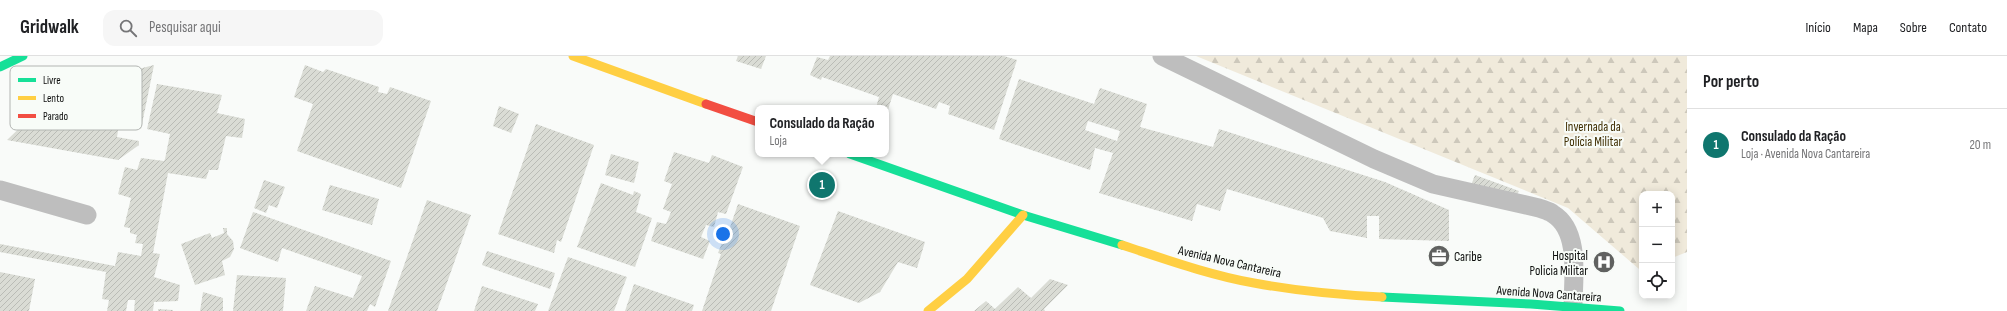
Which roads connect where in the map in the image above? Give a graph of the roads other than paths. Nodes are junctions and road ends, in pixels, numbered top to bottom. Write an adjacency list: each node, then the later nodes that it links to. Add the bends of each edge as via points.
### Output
1 (22, 56): 4 (main road)
2 (573, 56): 5 (main road)
3 (1162, 56): 10 (lane, via 1374,159 1433,184 1539,208 1554,214 1566,227 1573,244)
4 (0, 67)
5 (755, 121)
6 (859, 157): 9 (main road, Avenida Nova Cantareira)
7 (0, 190): 8 (lane)
8 (87, 215)
9 (1023, 215): 10 (main road, Avenida Nova Cantareira, via 1195,268 1253,283 1337,295); 11 (main road, via 989,258 944,300)
10 (1573, 307): 12 (main road, Avenida Nova Cantareira)
11 (928, 311)
12 (1620, 311)

